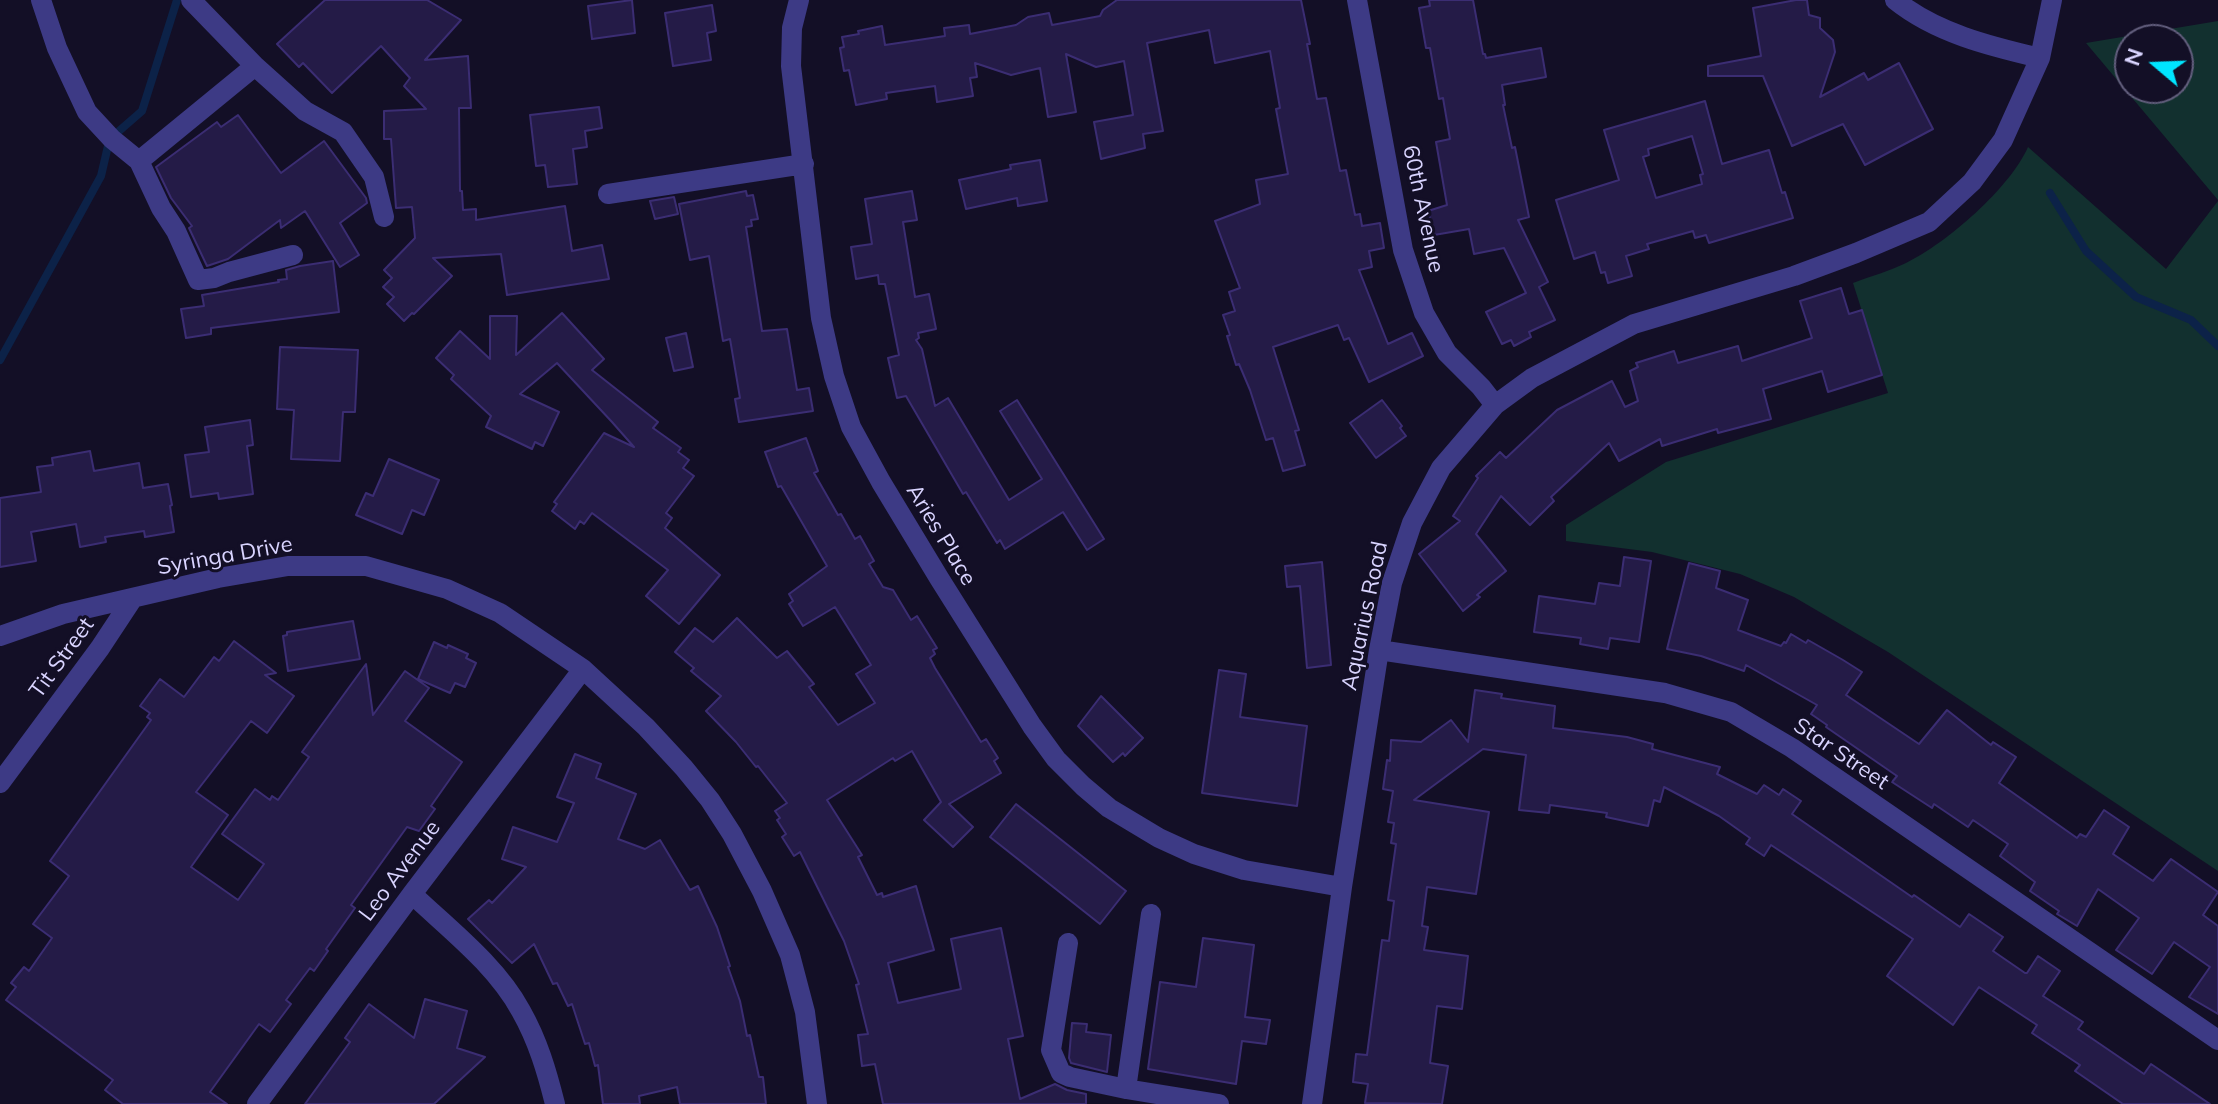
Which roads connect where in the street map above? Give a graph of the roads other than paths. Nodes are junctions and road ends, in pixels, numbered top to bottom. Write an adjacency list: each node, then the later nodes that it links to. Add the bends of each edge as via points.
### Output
1 (41, 0): 9 (street, via 87,112)
2 (799, 0): 10 (street, Aries Place, via 791,66)
3 (1357, 0): 14 (street, 60th Avenue, via 1403,250 1424,313 1447,353)
4 (1895, 0): 7 (street, via 1958,35)
5 (2052, 0): 7 (street, Aquarius Road)
6 (198, 7): 8 (street)
7 (2040, 58): 14 (street, Aquarius Road, via 2003,140 1972,182 1929,222 1794,276 1634,324 1532,378)
8 (255, 66): 9 (street); 12 (street, via 305,111 343,132 374,177)
9 (139, 161): 13 (street, via 198,280)
10 (804, 164): 11 (street); 20 (street, Aries Place, via 821,318 851,427 962,617 1056,759 1109,808 1194,854 1244,870)
11 (608, 194)
12 (384, 217)
13 (293, 255)
14 (1495, 405): 17 (street, Aquarius Road, via 1441,468 1412,523 1392,583)
15 (133, 598): 16 (street, Syringa Drive); 18 (street, Syringa Drive, via 288,566 366,566 447,589 500,613); 19 (street, Tit Street)
16 (0, 636)
17 (1379, 650): 20 (street, Aquarius Road); 24 (street, Star Street, via 1665,693 1731,712 1792,748)
18 (583, 669): 21 (street, Leo Avenue); 28 (street, Syringa Drive, via 684,768 732,834 790,955 805,1012)
19 (0, 783)
20 (1342, 887): 30 (street, Aquarius Road)
21 (412, 894): 26 (street, Leo Avenue); 27 (street, via 491,970 521,1010 543,1059)
22 (1151, 914): 25 (street)
23 (1068, 943): 25 (street, via 1051,1050 1056,1064 1070,1077)
24 (2218, 1040)
25 (1126, 1089): 29 (street)
26 (257, 1104)
27 (555, 1104)
28 (817, 1104)
29 (1219, 1104)
30 (1312, 1104)

